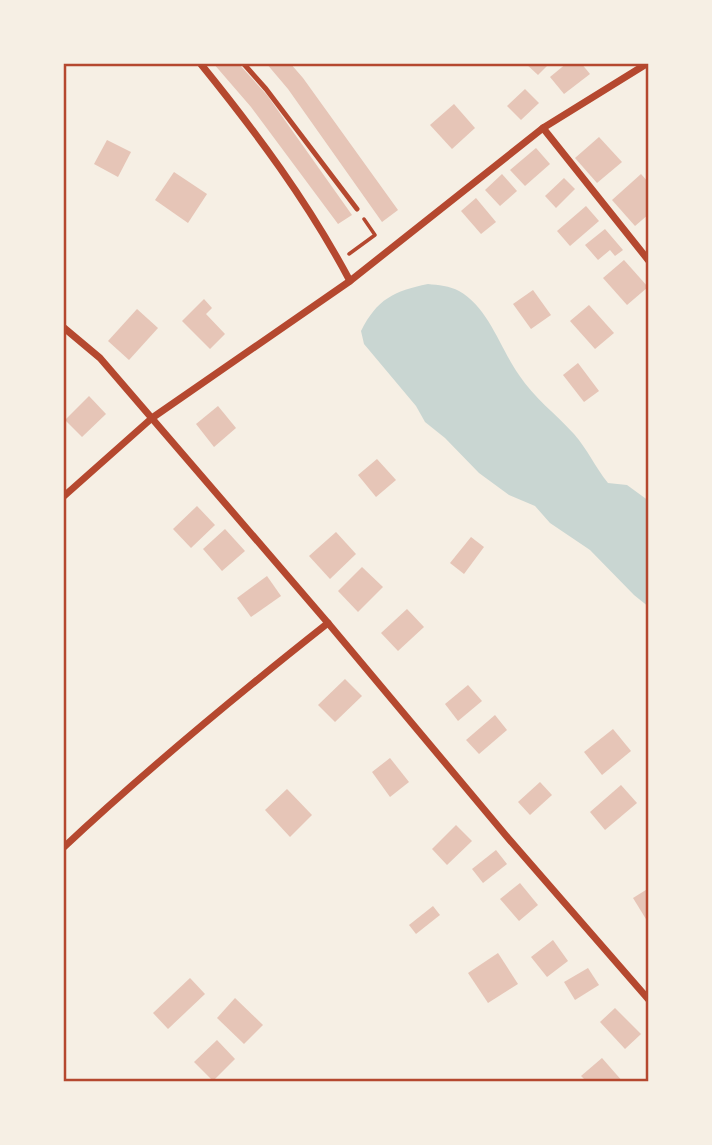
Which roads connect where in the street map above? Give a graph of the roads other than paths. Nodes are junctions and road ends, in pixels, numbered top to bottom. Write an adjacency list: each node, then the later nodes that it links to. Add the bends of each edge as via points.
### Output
1 (200, 63): 7 (street, via 295,188)
2 (243, 63): 5 (lane)
3 (648, 63): 4 (street)
4 (543, 128): 6 (street); 7 (street)
5 (357, 209)
6 (649, 261)
7 (349, 281): 9 (street)
8 (63, 327): 9 (street, via 100,358)
9 (152, 418): 10 (street); 11 (street)
10 (63, 497)
11 (328, 623): 12 (street, via 222,706); 13 (street)
12 (63, 848)
13 (649, 1000)

